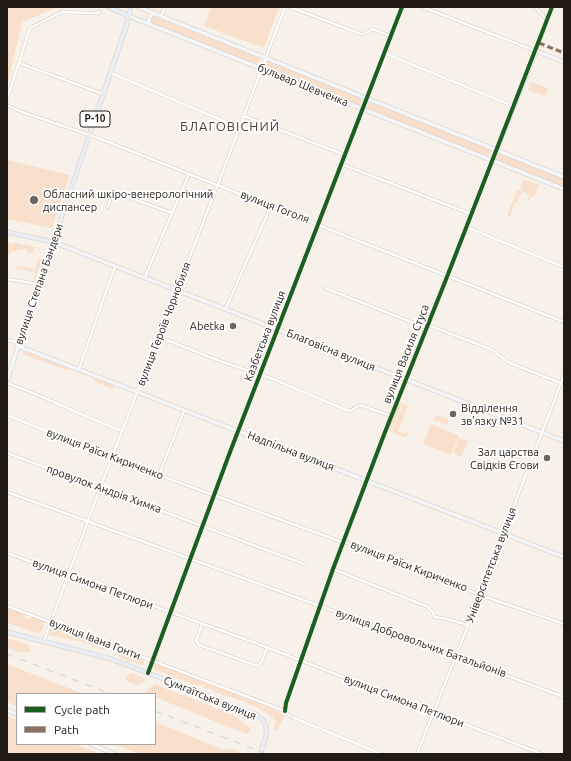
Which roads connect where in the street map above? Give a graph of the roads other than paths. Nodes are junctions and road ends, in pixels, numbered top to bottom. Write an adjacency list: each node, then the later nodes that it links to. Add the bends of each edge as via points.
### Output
1 (108, 7): 11 (main road, бульвар Шевченка)
2 (131, 7): 14 (main road, вулиця Степана Бандери / Р-10)
3 (138, 7): 13 (main road, бульвар Шевченка)
4 (165, 7): 15 (street)
5 (285, 7): 23 (street, вулиця Героїв Чорнобиля)
6 (290, 7): 18 (street, via 361,34 372,29)
7 (402, 7): 18 (street, Казбетська вулиця)
8 (422, 7): 20 (street)
9 (535, 7): 16 (street)
10 (552, 7): 16 (street, вулиця Василя Стуса)
11 (120, 9): 14 (main road, бульвар Шевченка)
12 (99, 11): 25 (street, via 62,12 33,25 28,31)
13 (153, 13): 15 (main road, бульвар Шевченка); 17 (main road, via 149,17)
14 (128, 16): 17 (main road, бульвар Шевченка); 27 (main road, вулиця Степана Бандери / Р-10)
15 (162, 16): 23 (main road, бульвар Шевченка)
16 (547, 20): 19 (street, вулиця Василя Стуса)
17 (149, 24): 26 (main road, бульвар Шевченка)
18 (391, 36): 21 (street, Казбетська вулиця)
19 (539, 43): 20 (street, вулиця Василя Стуса); 22 (street)
20 (536, 51): 24 (main road); 32 (main road, вулиця Василя Стуса)
21 (384, 53): 29 (street, Казбетська вулиця); 32 (street)
22 (564, 53)
23 (265, 58): 26 (street, вулиця Героїв Чорнобиля); 29 (main road, бульвар Шевченка)
24 (564, 62)
25 (20, 63): 28 (street); 30 (street)
26 (262, 69): 33 (main road, бульвар Шевченка); 34 (street, вулиця Героїв Чорнобиля)
27 (111, 73): 28 (main road, вулиця Степана Бандери / Р-10); 35 (street)
28 (104, 94): 36 (main road, вулиця Степана Бандери / Р-10)
29 (366, 98): 33 (street, Казбетська вулиця); 37 (main road, бульвар Шевченка)
30 (7, 99)
31 (7, 105): 36 (street, вулиця Гоголя)
32 (513, 106): 37 (main road, вулиця Василя Стуса)
33 (362, 109): 38 (street, Казбетська вулиця); 39 (main road, бульвар Шевченка)
34 (244, 116): 35 (street, вулиця Героїв Чорнобиля); 38 (street)
35 (240, 128): 43 (street, вулиця Героїв Чорнобиля)
36 (90, 135): 41 (street, вулиця Гоголя); 52 (main road, вулиця Степана Бандери / Р-10)
37 (496, 150): 39 (main road, вулиця Василя Стуса); 42 (main road, бульвар Шевченка)
38 (345, 155): 40 (street, Казбетська вулиця)
39 (492, 161): 44 (main road, бульвар Шевченка); 48 (street, вулиця Василя Стуса)
40 (341, 164): 48 (street); 49 (street, Казбетська вулиця)
41 (189, 174): 43 (street, вулиця Гоголя); 47 (street)
42 (564, 177)
43 (218, 185): 45 (street, вулиця Гоголя); 60 (street, вулиця Героїв Чорнобиля)
44 (564, 189)
45 (271, 206): 49 (street, вулиця Гоголя); 61 (street)
46 (108, 207): 47 (street, via 114,192)
47 (172, 212): 56 (street)
48 (471, 214): 50 (street, вулиця Василя Стуса)
49 (318, 224): 55 (street, вулиця Гоголя); 64 (street, Казбетська вулиця)
50 (466, 227): 54 (street); 55 (street, вулиця Василя Стуса)
51 (7, 232): 52 (main road)
52 (53, 242): 53 (main road, Благовісна вулиця); 58 (main road, вулиця Степана Бандери)
53 (115, 265): 56 (main road, Благовісна вулиця); 68 (street)
54 (564, 267)
55 (448, 275): 62 (street, вулиця Гоголя); 63 (street, вулиця Василя Стуса)
56 (145, 277): 60 (main road, Благовісна вулиця)
57 (7, 279): 58 (street)
58 (38, 284): 67 (main road, вулиця Степана Бандери)
59 (325, 288): 63 (street)
60 (178, 290): 61 (main road, Благовісна вулиця); 65 (street, вулиця Героїв Чорнобиля)
61 (226, 308): 64 (main road, Благовісна вулиця)
62 (564, 322)
63 (427, 326): 71 (street, вулиця Василя Стуса); 74 (street, via 490,349 510,363)
64 (278, 329): 69 (street, Казбетська вулиця); 71 (main road, Благовісна вулиця)
65 (159, 337): 69 (street); 75 (street, вулиця Героїв Чорнобиля)
66 (7, 340): 67 (street, Надпільна вулиця)
67 (19, 345): 68 (main road, Надпільна вулиця); 72 (main road, вулиця Степана Бандери)
68 (79, 370): 75 (main road, Надпільна вулиця)
69 (261, 375): 78 (street, via 346,410 350,411 360,405); 80 (street, Казбетська вулиця)
70 (564, 375): 74 (street, Університетська вулиця)
71 (406, 379): 78 (street, вулиця Василя Стуса); 81 (main road, Благовісна вулиця)
72 (7, 380)
73 (7, 383): 79 (street)
74 (561, 383): 81 (street, Університетська вулиця)
75 (137, 392): 76 (main road, Надпільна вулиця); 79 (street, вулиця Героїв Чорнобиля)
76 (184, 411): 80 (main road, Надпільна вулиця); 85 (street)
77 (7, 415): 84 (street, вулиця Раїси Кириченко)
78 (391, 416): 86 (street, вулиця Василя Стуса)
79 (123, 431): 84 (street, вулиця Героїв Чорнобиля)
80 (238, 431): 86 (main road, Надпільна вулиця); 89 (street, Казбетська вулиця)
81 (542, 433): 82 (main road, Благовісна вулиця); 92 (street, Університетська вулиця)
82 (564, 441)
83 (7, 453): 87 (street, провулок Андрія Химка)
84 (113, 457): 85 (street, вулиця Раїси Кириченко); 87 (street, вулиця Героїв Чорнобиля)
85 (159, 475): 89 (street, вулиця Раїси Кириченко)
86 (366, 480): 92 (main road, Надпільна вулиця); 93 (street, вулиця Василя Стуса)
87 (100, 488): 90 (street, вулиця Героїв Чорнобиля); 91 (street, провулок Андрія Химка)
88 (7, 492): 90 (street, вулиця Добровольчих Батальйонів)
89 (214, 494): 91 (street, Казбетська вулиця); 93 (street, вулиця Раїси Кириченко)
90 (88, 521): 96 (street, вулиця Добровольчих Батальйонів); 99 (street, вулиця Героїв Чорнобиля)
91 (202, 526): 96 (street, Казбетська вулиця); 97 (street)
92 (504, 533): 95 (main road, Надпільна вулиця); 100 (street, Університетська вулиця)
93 (343, 542): 98 (street, вулиця Василя Стуса); 100 (street, вулиця Раїси Кириченко)
94 (7, 553): 99 (street, вулиця Симона Петлюри)
95 (564, 557)
96 (190, 559): 102 (street, вулиця Добровольчих Батальйонів); 103 (street, Казбетська вулиця)
97 (304, 564)
98 (333, 569): 102 (street, вулиця Василя Стуса); 107 (street, via 426,606 433,612 434,617)
99 (68, 575): 103 (street, вулиця Симона Петлюри); 104 (street, вулиця Героїв Чорнобиля)
100 (480, 594): 106 (street, вулиця Раїси Кириченко); 107 (street, Університетська вулиця)
101 (7, 606): 104 (street, вулиця Івана Гонти)
102 (320, 606): 111 (street, вулиця Добровольчих Батальйонів); 113 (street, вулиця Василя Стуса)
103 (170, 612): 105 (street, вулиця Симона Петлюри); 112 (street, Казбетська вулиця)
104 (51, 622): 109 (street, вулиця Героїв Чорнобиля); 112 (street, вулиця Івана Гонти)
105 (202, 624): 110 (street, вулиця Симона Петлюри); 110 (street, via 196,641 200,645 257,666 261,663)
106 (564, 624)
107 (468, 625): 111 (street, Університетська вулиця)
108 (7, 632): 109 (main road, Сумгаїтська вулиця)
109 (44, 642): 114 (main road, Сумгаїтська вулиця, via 100,656)
110 (267, 648): 113 (street, вулиця Симона Петлюри)
111 (456, 656): 115 (street, вулиця Добровольчих Батальйонів); 117 (street, Університетська вулиця)
112 (152, 660): 114 (street, Казбетська вулиця); 116 (street, вулиця Івана Гонти)
113 (301, 661): 116 (street, вулиця Василя Стуса); 117 (street, вулиця Симона Петлюри)
114 (148, 673): 120 (main road, Сумгаїтська вулиця, via 260,717 266,725 267,732)
115 (564, 697)
116 (285, 711): 121 (street, вулиця Івана Гонти, via 294,718)
117 (434, 712): 122 (street, Університетська вулиця); 123 (street, вулиця Симона Петлюри)
118 (93, 745): 119 (main road)
119 (114, 754)
120 (260, 754)
121 (382, 754)
122 (417, 754)
123 (542, 754)

